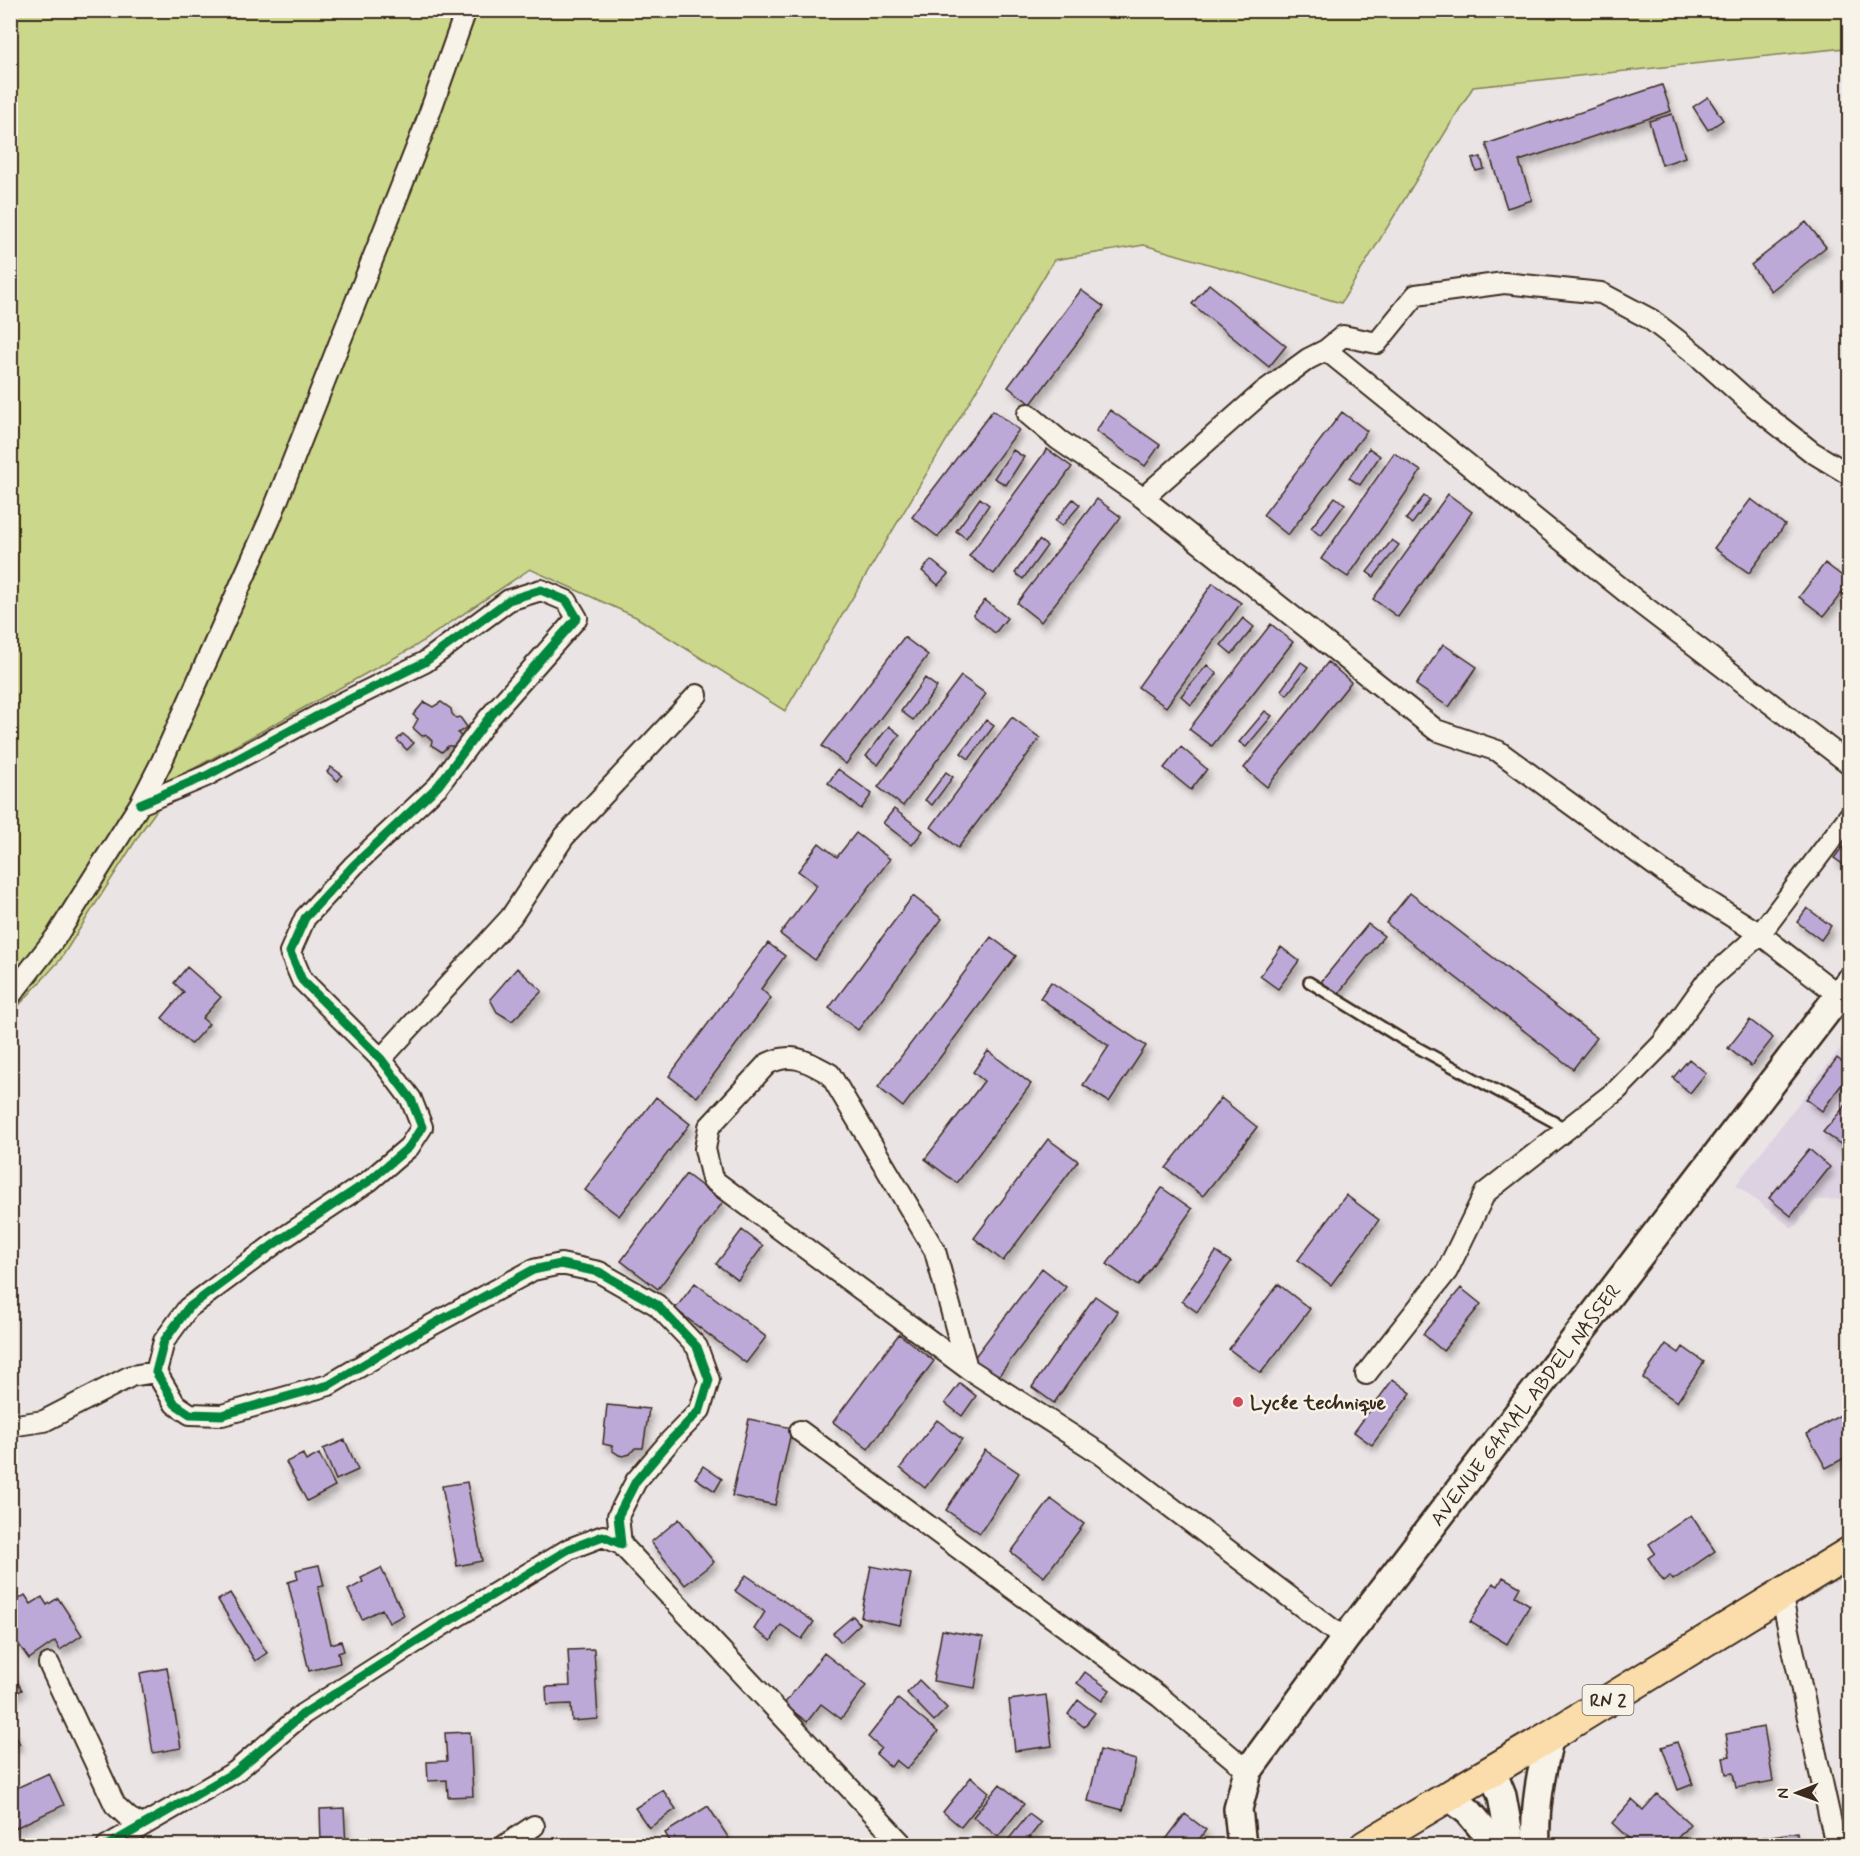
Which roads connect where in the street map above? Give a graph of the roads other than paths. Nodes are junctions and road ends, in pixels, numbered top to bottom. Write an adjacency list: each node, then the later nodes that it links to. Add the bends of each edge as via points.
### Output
1 (466, 10): 8 (street, via 424,129 270,519)
2 (1326, 350): 4 (street, via 1343,336 1377,343 1416,296 1504,283 1601,292 1650,319 1812,452); 5 (street, via 1263,392); 7 (street, via 1637,601)
3 (1028, 414): 5 (street)
4 (1850, 475)
5 (1143, 498): 10 (street, via 1436,729 1498,751 1682,885)
6 (697, 695): 14 (street, via 564,837 511,918)
7 (1850, 764)
8 (140, 804): 13 (street, via 56,937); 14 (street, via 206,776 425,662 509,600 541,590 567,601 577,618 488,719 438,786 354,865 305,918 290,952 302,980)
9 (1850, 815): 10 (street)
10 (1760, 934): 12 (street); 15 (street, via 1707,981 1662,1044 1617,1090)
11 (1309, 982): 15 (lane, via 1400,1038)
12 (1846, 994): 24 (street, AVENUE GAMAL ABDEL NASSER)
13 (10, 996)
14 (381, 1059): 17 (street, via 411,1099 422,1127 409,1147 369,1181 188,1308 164,1341)
15 (1567, 1129): 18 (street, via 1485,1193 1447,1272)
16 (967, 1368): 16 (street, via 712,1179 705,1149 710,1126 767,1064 779,1057 804,1059 830,1074 935,1251); 24 (street, via 1101,1454)
17 (156, 1372): 19 (street, via 130,1376 44,1421); 21 (street, via 175,1404 190,1414 222,1415 329,1385 533,1270 561,1264 599,1272 657,1305 697,1347 709,1380 699,1410 636,1481 618,1516)
18 (1366, 1374)
19 (10, 1426)
20 (800, 1431): 27 (street, via 1160,1697)
21 (621, 1544): 30 (street, via 603,1536 569,1549 303,1714 235,1772); 34 (street)
22 (1850, 1552): 23 (main road, RN 2)
23 (1781, 1594): 26 (main road, RN 2); 40 (street)
24 (1345, 1639): 27 (street, AVENUE GAMAL ABDEL NASSER)
25 (49, 1664): 30 (street, via 115,1805)
26 (1550, 1736): 28 (main road, RN 2); 39 (street, via 1534,1822)
27 (1248, 1771): 35 (street, AVENUE GAMAL ABDEL NASSER, via 1239,1809)
28 (1492, 1771): 29 (main road, RN 2); 38 (street, via 1502,1796)
29 (1449, 1796): 36 (main road, RN 2); 37 (street, via 1469,1812)
30 (142, 1825): 32 (street)
31 (534, 1826): 33 (street)
32 (107, 1845)
33 (504, 1845)
34 (904, 1845)
35 (1242, 1845)
36 (1365, 1845)
37 (1497, 1845)
38 (1511, 1845)
39 (1536, 1845)
40 (1836, 1845)

